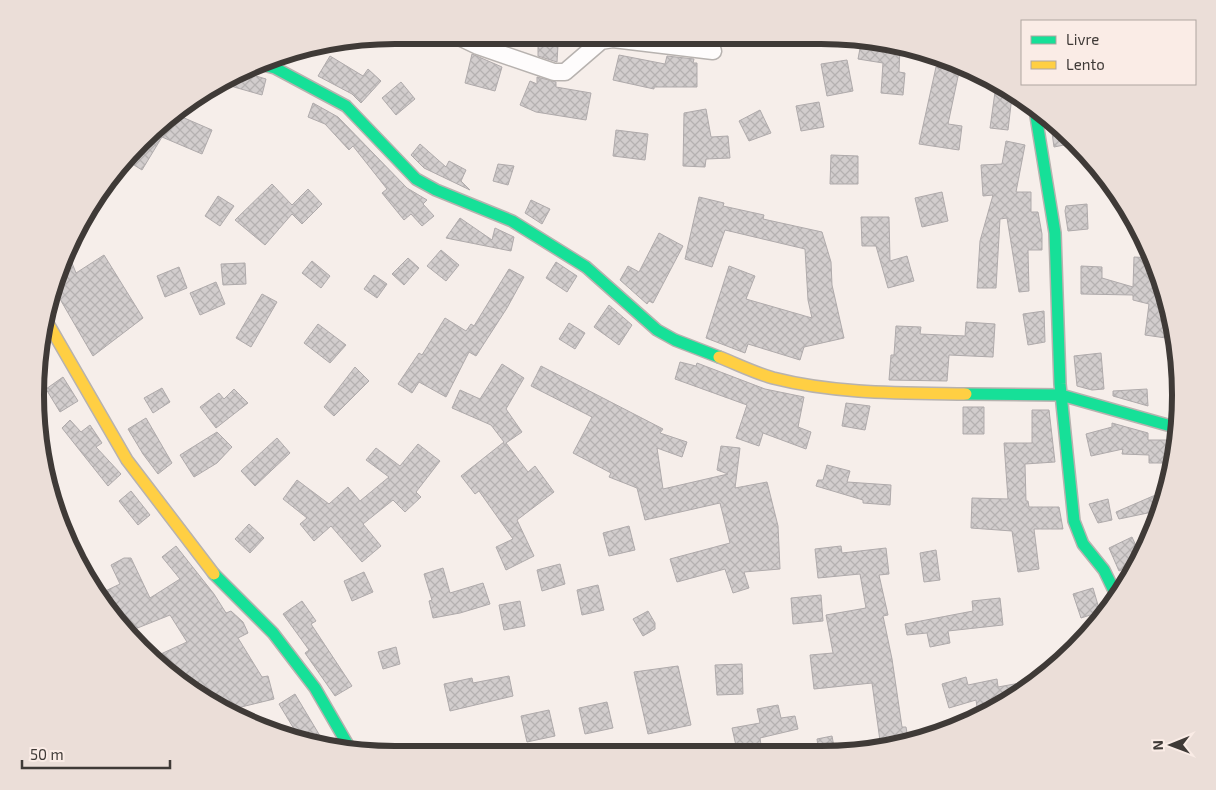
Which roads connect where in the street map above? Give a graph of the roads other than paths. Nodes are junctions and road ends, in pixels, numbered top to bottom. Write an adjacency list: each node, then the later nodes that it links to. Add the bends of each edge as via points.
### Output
1 (474, 44): 2 (street, via 554,72 564,72)
2 (597, 44)
3 (655, 44): 4 (street)
4 (713, 51)
5 (270, 67): 8 (street, via 346,106 416,180 512,221 563,251 658,330 675,340 770,377 864,392)
6 (1036, 117): 8 (street, via 1055,233)
7 (50, 327): 11 (street, via 127,460 220,582 279,641 315,688)
8 (1061, 395): 9 (street); 10 (street, via 1074,521 1083,544 1104,570)
9 (1170, 426)
10 (1113, 589)
11 (347, 743)

